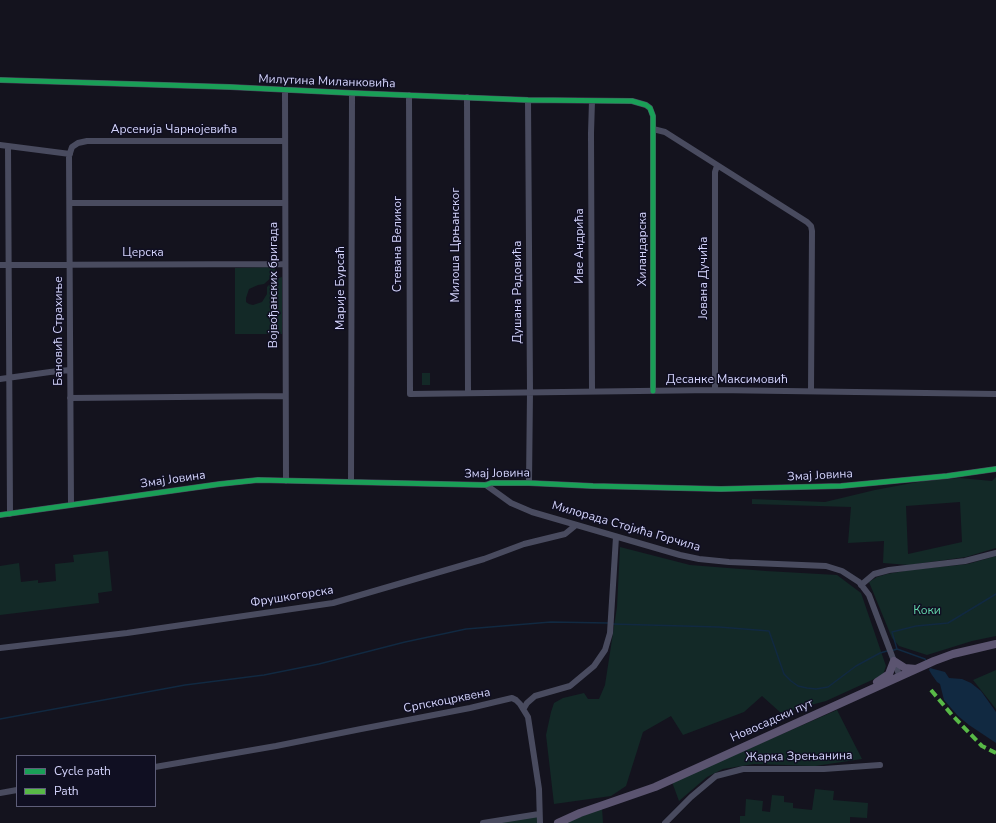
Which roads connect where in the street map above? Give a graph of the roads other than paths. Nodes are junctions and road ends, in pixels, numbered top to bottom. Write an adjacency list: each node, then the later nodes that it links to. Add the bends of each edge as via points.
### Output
1 (0, 80): 2 (street, Милутина Миланковића)
2 (285, 90): 3 (street, Милутина Миланковића); 10 (street, Војвођанских бригада)
3 (352, 93): 4 (street, Милутина Миланковића); 36 (street, Марије Бурсаћ)
4 (409, 95): 5 (street, Милутина Миланковића); 30 (street, Стевана Великог)
5 (467, 97): 6 (street, Милутина Миланковића); 29 (street, Милоша Црњанског)
6 (528, 100): 7 (street, Милутина Миланковића); 27 (street, Душана Радовића)
7 (592, 101): 8 (street, Милутина Миланковића, via 632,101); 28 (street, Иве Андрића)
8 (650, 108): 9 (street, Хиландарска)
9 (653, 129): 14 (street, via 665,132); 25 (street, Хиландарска)
10 (285, 141): 13 (street, Арсенија Чарнојевића, via 87,141 76,144); 16 (street, Војвођанских бригада)
11 (0, 145): 12 (street)
12 (8, 146): 13 (street); 20 (street)
13 (70, 155): 15 (street, Бановић Страхиње)
14 (717, 166): 24 (street, Јована Дучића); 26 (street, via 810,226)
15 (70, 203): 16 (street); 17 (street, Бановић Страхиње)
16 (285, 203): 18 (street, Војвођанских бригада)
17 (70, 264): 18 (street, Церска); 20 (street, Церска); 21 (street, Бановић Страхиње)
18 (285, 264): 32 (street, Војвођанских бригада)
19 (0, 265): 20 (street, Церска)
20 (9, 265): 22 (street)
21 (70, 370): 22 (street); 33 (street, Бановић Страхиње)
22 (10, 378): 23 (street); 40 (street)
23 (0, 379)
24 (715, 390): 25 (street, Десанке Максимовић); 26 (street, Десанке Максимовић)
25 (653, 391): 28 (street, Десанке Максимовић)
26 (811, 391): 31 (street, Десанке Максимовић)
27 (530, 392): 28 (street, Десанке Максимовић); 29 (street, Десанке Максимовић); 37 (street, Душана Радовића)
28 (592, 392)
29 (468, 393): 30 (street, Десанке Максимовић)
30 (410, 394)
31 (996, 394)
32 (285, 396): 33 (street); 35 (street, Војвођанских бригада)
33 (70, 398): 39 (street, Бановић Страхиње)
34 (996, 468): 37 (street, Змај Јовина, via 947,476 793,488 721,489)
35 (286, 481): 36 (street, Змај Јовина); 39 (street, Змај Јовина, via 247,481)
36 (351, 482): 38 (street, Змај Јовина)
37 (529, 483): 38 (street, Змај Јовина)
38 (486, 485): 42 (street, Милорада Стојића Горчила, via 511,503)
39 (71, 505): 40 (street, Змај Јовина)
40 (10, 514): 41 (street, Змај Јовина)
41 (0, 515)
42 (576, 525): 43 (street, Милорада Стојића Горчила); 47 (street, Фрушкогорска, via 565,534 333,602 127,633)
43 (616, 537): 45 (street, Милорада Стојића Горчила, via 699,559 830,567 848,574); 52 (street, via 610,633 605,650 594,666 570,686 534,696)
44 (996, 553): 45 (street, via 965,561 889,570 874,574)
45 (861, 585): 48 (street, Милорада Стојића Горчила, via 872,602)
46 (996, 644): 49 (main road, Новосадски пут, via 953,654)
47 (0, 648)
48 (893, 658): 49 (main road, via 906,668); 50 (street, Милорада Стојића Горчила); 51 (main road, via 889,674 874,683)
49 (916, 670): 50 (main road, Новосадски пут)
50 (900, 677): 51 (main road, Новосадски пут)
51 (868, 691): 60 (main road, Новосадски пут, via 655,786)
52 (524, 708): 54 (street, Српскоцрквена, via 512,698); 57 (street, via 528,717 539,789)
53 (880, 765): 61 (street, Жарка Зрењанина, via 824,769 743,769 716,776)
54 (156, 768)
55 (16, 790): 56 (street)
56 (0, 793)
57 (539, 814): 58 (street); 59 (street)
58 (483, 823)
59 (540, 823)
60 (558, 823)
61 (665, 823)

